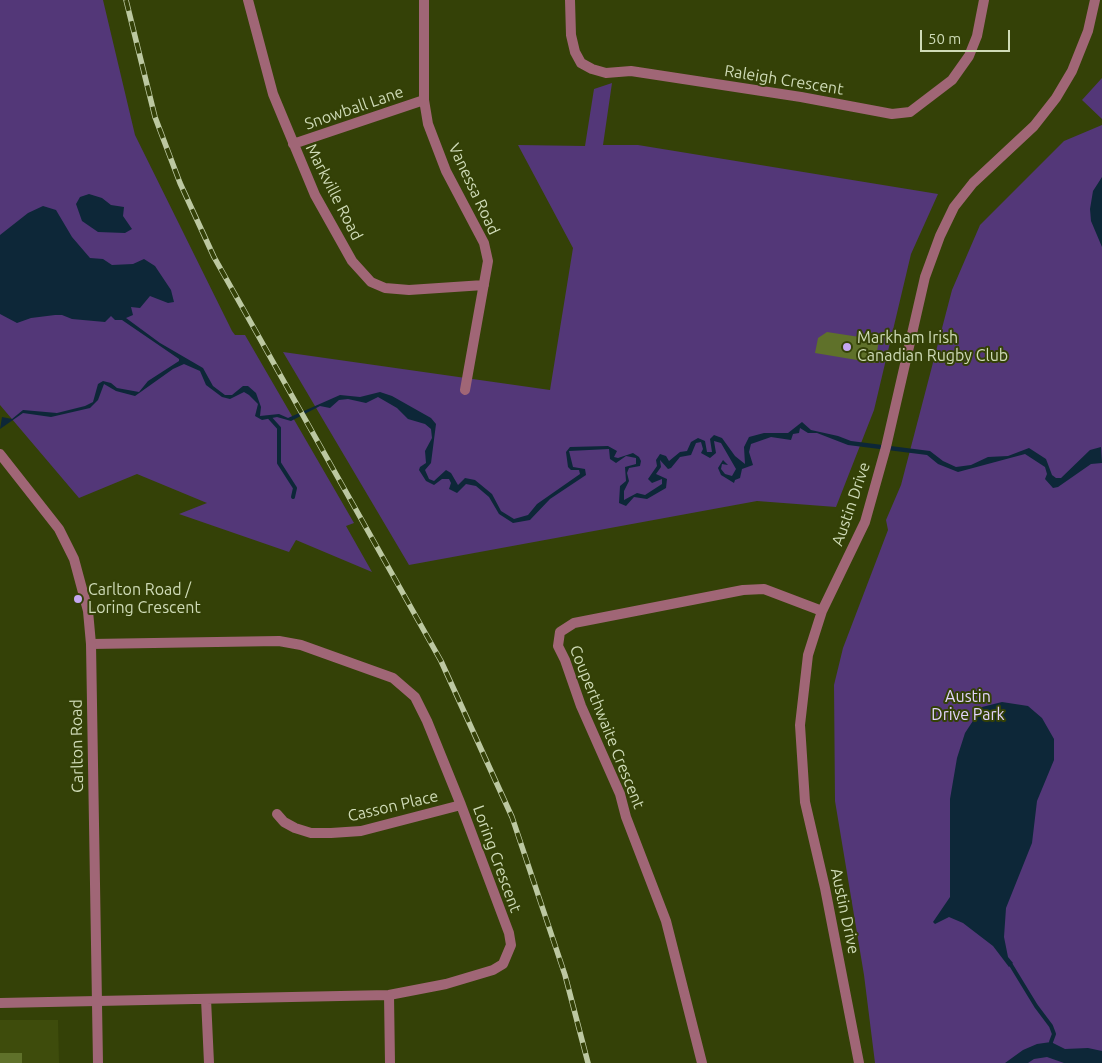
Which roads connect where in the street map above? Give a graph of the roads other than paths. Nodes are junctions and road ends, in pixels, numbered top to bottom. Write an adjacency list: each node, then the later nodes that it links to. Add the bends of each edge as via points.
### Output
1 (248, 0): 7 (street, Markville Road, via 272,94)
2 (424, 0): 6 (street, Vanessa Road)
3 (570, 0): 4 (street, Raleigh Crescent, via 575,52 581,63 592,69 606,73 641,73 801,97 892,114 910,112 952,80 969,56 977,36)
4 (984, 0)
5 (1095, 0): 11 (street, Austin Drive, via 1088,31 1072,71 1056,98 1034,126 973,182 954,207 940,236 925,277 868,513)
6 (424, 100): 7 (street, Snowball Lane); 8 (street, Vanessa Road, via 428,124 446,171 484,243 488,261)
7 (293, 144): 8 (street, Markville Road, via 315,195 352,261 371,282 385,288 409,290)
8 (484, 285): 9 (street, Vanessa Road)
9 (465, 390)
10 (0, 454): 12 (street, Carlton Road, via 59,530 74,559 88,611)
11 (822, 610): 22 (street, Couperthwaite Crescent, via 764,589 743,590 574,623 560,632 558,646 620,794 666,921); 23 (street, Austin Drive, via 808,655 801,704 804,802 825,888)
12 (91, 644): 13 (street, Loring Crescent, via 279,641 301,645 393,678 415,697); 17 (street, Carlton Road)
13 (461, 805): 14 (street, Casson Place, via 379,827 332,833 311,833 296,828); 15 (street, Loring Crescent, via 509,934 511,945 507,956 503,964 494,970 446,984)
14 (277, 814)
15 (389, 995): 16 (street, Loring Crescent); 21 (street)
16 (206, 999): 17 (street, Loring Crescent); 20 (street)
17 (96, 1001): 18 (street, Loring Crescent); 19 (street, Carlton Road)
18 (0, 1003)
19 (98, 1063)
20 (209, 1063)
21 (390, 1063)
22 (702, 1063)
23 (859, 1063)

